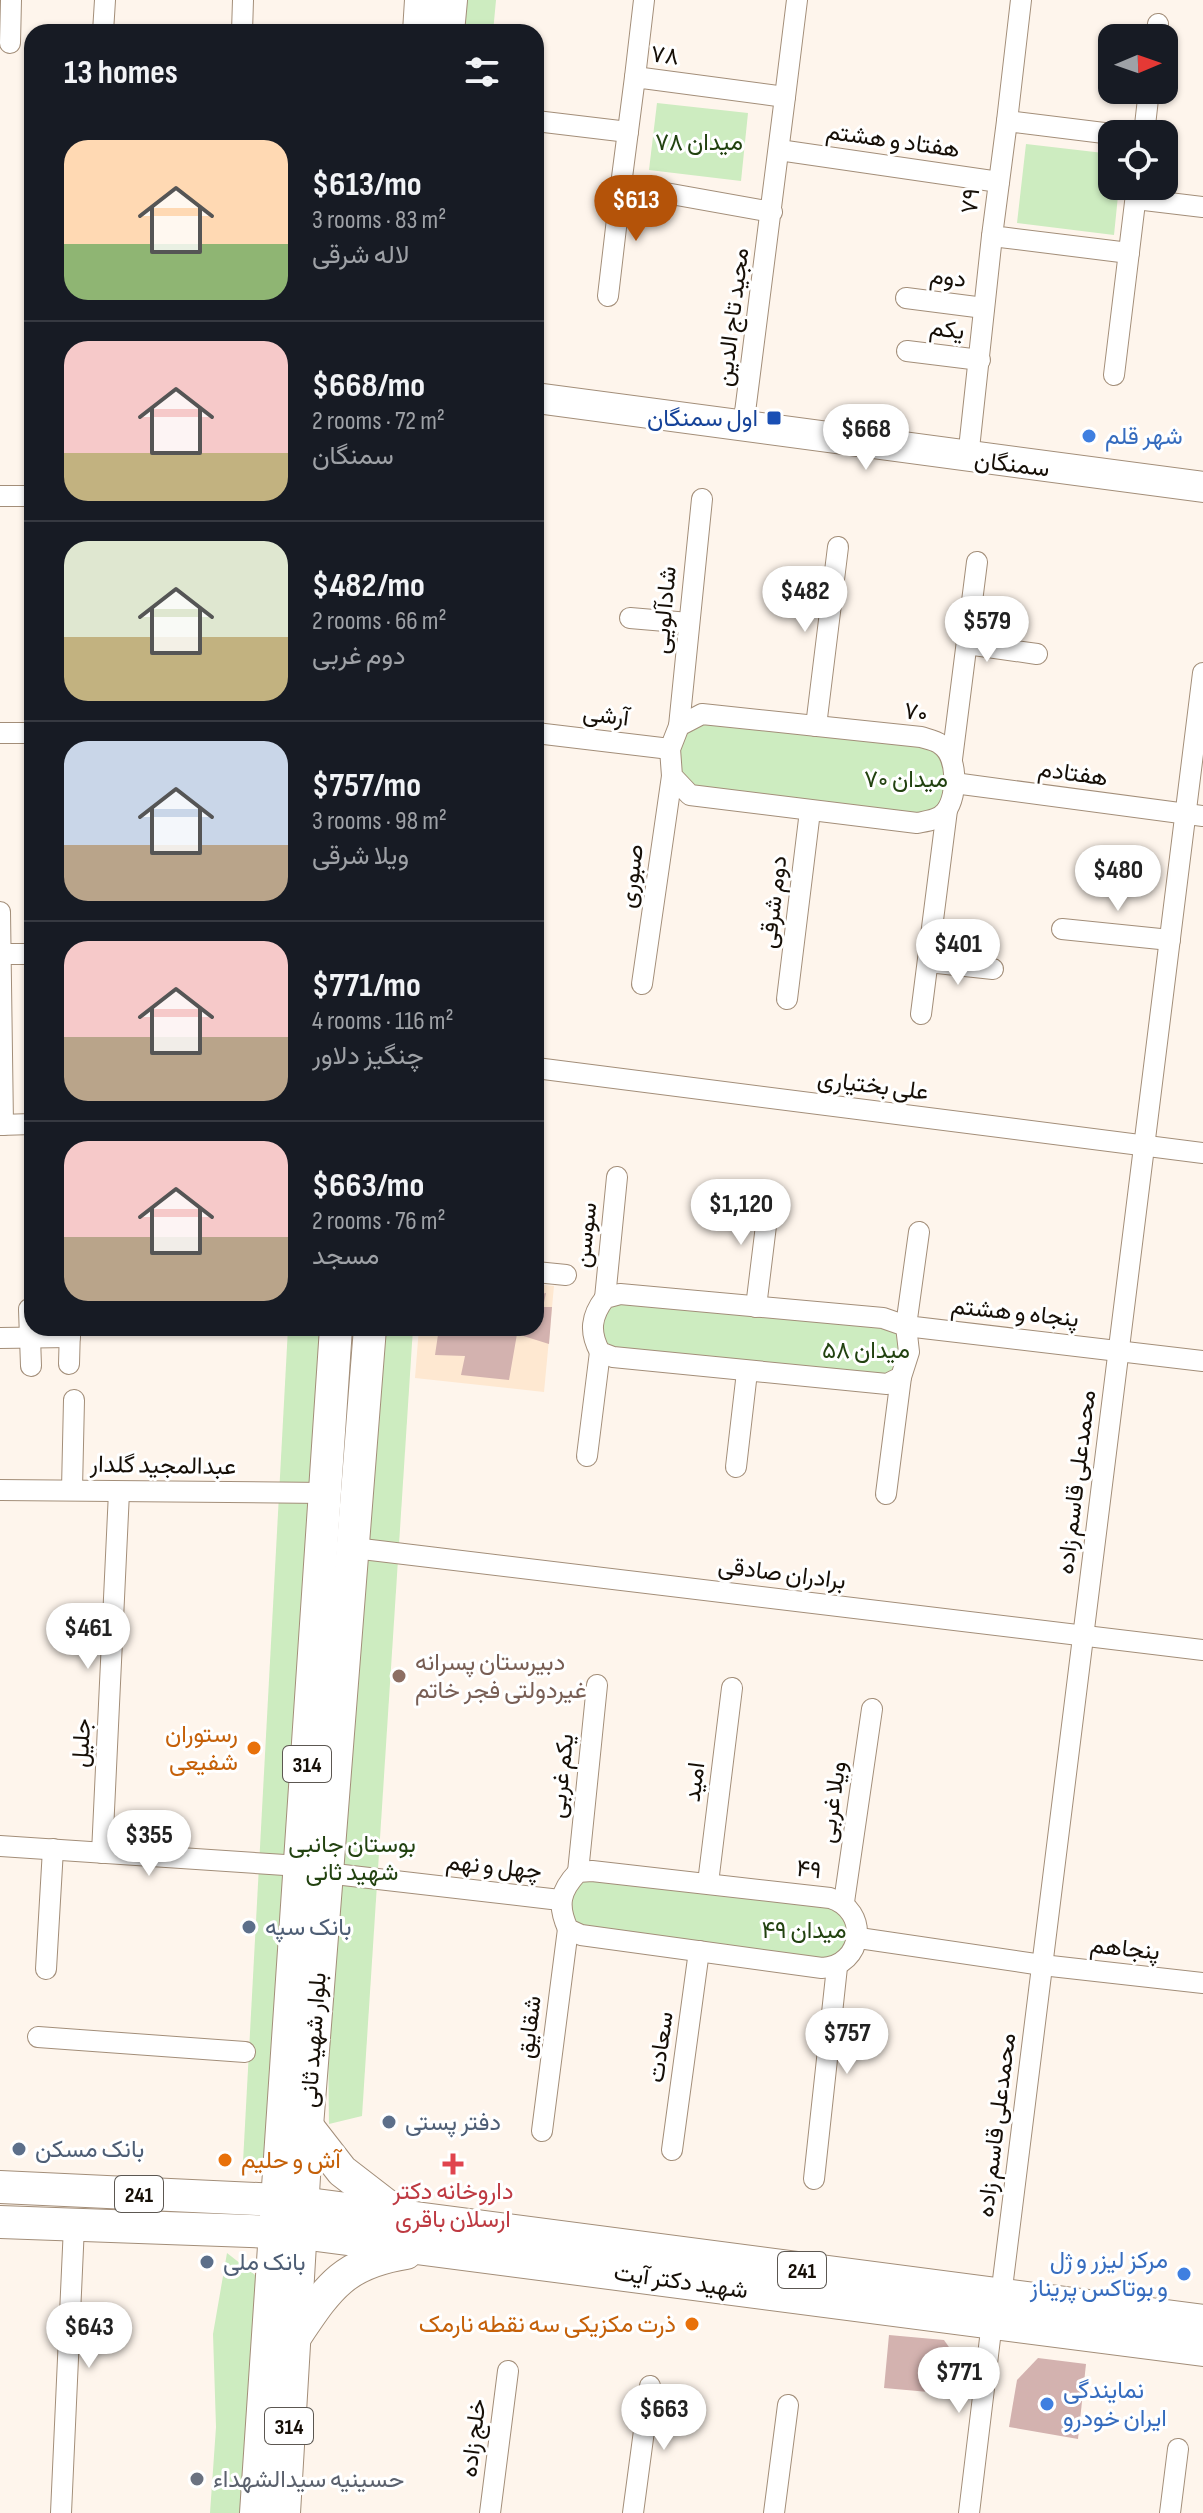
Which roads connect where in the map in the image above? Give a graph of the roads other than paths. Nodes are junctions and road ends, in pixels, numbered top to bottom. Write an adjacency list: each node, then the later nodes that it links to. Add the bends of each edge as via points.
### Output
1 (11, 0): 13 (street)
2 (105, 0): 9 (street)
3 (243, 0): 10 (street)
4 (421, 0): 11 (main road)
5 (451, 0): 12 (main road)
6 (644, 0): 14 (street)
7 (797, 0): 15 (street)
8 (1021, 0): 16 (street, ۷۹)
9 (104, 24)
10 (242, 24)
11 (420, 24)
12 (449, 24)
13 (10, 43)
14 (635, 77): 15 (street, ۷۸); 18 (street, ۷۸)
15 (785, 97): 20 (street)
16 (1007, 121): 19 (street); 21 (street, ۷۹)
17 (544, 122): 18 (street)
18 (628, 132): 22 (street, ۷۸)
19 (1098, 132)
20 (779, 150): 21 (street, هفتاد و هشتم); 26 (street)
21 (999, 182): 27 (street, ۷۹)
22 (621, 185): 26 (street); 29 (street, ۷۸)
23 (1136, 200): 28 (street)
24 (1172, 200): 25 (street)
25 (1203, 207)
26 (772, 212): 36 (street, مجید تاج الدین)
27 (992, 236): 28 (street, ۷۹); 31 (street)
28 (1129, 253): 34 (street)
29 (608, 296)
30 (906, 298): 31 (street, دوم)
31 (984, 308): 33 (street)
32 (907, 351): 33 (street, یکم)
33 (980, 360): 37 (street)
34 (1114, 375)
35 (544, 399): 36 (main road, سمنگان)
36 (743, 428): 37 (main road, سمنگان)
37 (968, 458): 38 (main road, سمنگان)
38 (1203, 487)
39 (0, 496): 40 (street)
40 (24, 496)
41 (702, 499): 45 (street, شادآلویی)
42 (838, 547): 50 (street)
43 (977, 562): 46 (street)
44 (630, 618): 45 (street)
45 (689, 623): 49 (street, شادآلویی)
46 (967, 644): 47 (street); 55 (street)
47 (1037, 654)
48 (1203, 673): 60 (street, محمدعلی قاسم زاده)
49 (679, 726): 50 (street, ۷۰, via 702,714); 54 (street)
50 (816, 726): 55 (street, ۷۰, via 921,737 941,744)
51 (0, 733): 52 (street)
52 (24, 733)
53 (544, 734): 54 (street, آرشی)
54 (670, 749): 56 (street)
55 (952, 759): 57 (street)
56 (672, 776): 59 (street, via 690,795); 68 (street, صبوری)
57 (954, 783): 58 (street); 60 (street, هفتادم)
58 (947, 810): 59 (street, via 917,823); 66 (street)
59 (810, 811): 69 (street, دوم شرقی)
60 (1194, 815): 63 (street, محمدعلی قاسم زاده)
61 (0, 912): 64 (street)
62 (1062, 929): 63 (street)
63 (1170, 940): 74 (street, محمدعلی قاسم زاده)
64 (1, 954): 65 (street); 73 (street)
65 (24, 954)
66 (928, 962): 67 (street); 70 (street)
67 (993, 969)
68 (642, 984)
69 (787, 999)
70 (921, 1014)
71 (544, 1069): 74 (street, علی بختیاری)
72 (24, 1124): 73 (street)
73 (2, 1125)
74 (1144, 1146): 75 (street, علی بختیاری); 90 (street, محمدعلی قاسم زاده)
75 (1203, 1153)
76 (617, 1177): 81 (street, سوسن)
77 (770, 1193): 82 (street)
78 (919, 1232): 83 (street)
79 (544, 1273): 80 (street)
80 (566, 1275)
81 (605, 1298): 82 (street, via 620,1294); 91 (street, via 592,1323)
82 (756, 1307): 83 (street, via 883,1318)
83 (906, 1326): 90 (street, پنجاه و هشتم); 96 (street, via 909,1352)
84 (47, 1336): 89 (street)
85 (70, 1336): 93 (street)
86 (335, 1336): 103 (main road, بلوار شهید ثانی / 314)
87 (369, 1336): 105 (main road, بلوار شهید ثانی / 314)
88 (0, 1338): 89 (street)
89 (31, 1338): 94 (street)
90 (1119, 1350): 92 (street, پنجاه و هشتم); 106 (street, محمدعلی قاسم زاده)
91 (600, 1352): 95 (street); 98 (street)
92 (1203, 1361)
93 (69, 1364)
94 (31, 1366)
95 (747, 1372): 96 (street, via 872,1384); 99 (street)
96 (901, 1377): 104 (street)
97 (74, 1400): 100 (street)
98 (587, 1456)
99 (736, 1467)
100 (72, 1489): 101 (street, عبدالمجید گلدار); 102 (street, عبدالمجید گلدار)
101 (0, 1490)
102 (119, 1492): 103 (street, عبدالمجید گلدار); 113 (street, جلیل)
103 (325, 1493): 114 (main road, بلوار شهید ثانی / 314)
104 (886, 1494)
105 (354, 1548): 106 (street, برادران صادقی); 114 (main road, بلوار شهید ثانی / 314)
106 (1083, 1636): 107 (street, برادران صادقی); 122 (street, محمدعلی قاسم زاده)
107 (1203, 1650)
108 (597, 1685): 115 (street, یکم غربی)
109 (732, 1688): 116 (street, امید)
110 (872, 1709): 118 (street, ویلا غربی)
111 (0, 1846): 112 (street, چهل و نهم)
112 (53, 1849): 113 (street, چهل و نهم); 124 (street)
113 (102, 1853): 114 (street, چهل و نهم)
114 (313, 1870): 117 (street, چهل و نهم); 128 (main road, بلوار شهید ثانی / 314); 133 (main road, بلوار شهید ثانی / 314)
115 (578, 1872): 116 (street, ۴۹); 117 (street)
116 (708, 1883): 118 (street, ۴۹)
117 (560, 1900): 119 (street)
118 (844, 1902): 120 (street, ۴۹, via 855,1917)
119 (568, 1929): 121 (street); 129 (street, شقایق)
120 (859, 1938): 122 (street); 123 (street)
121 (699, 1951): 123 (street); 130 (street, سعادت)
122 (1042, 1965): 125 (street, پنجاهم); 138 (street, محمدعلی قاسم زاده)
123 (837, 1967): 131 (street)
124 (46, 1969)
125 (1203, 1983)
126 (38, 2037): 127 (street)
127 (245, 2052)
128 (307, 2126): 133 (main road, بلوار شهید ثانی / 314); 134 (main road, via 342,2171)
129 (542, 2131)
130 (672, 2150)
131 (814, 2179)
132 (0, 2187): 133 (main road, شهید دکتر آیت / 241)
133 (290, 2217): 134 (main road, شهید دکتر آیت / 241); 136 (main road, شهید دکتر آیت / 241); 137 (main road, شهید دکتر آیت / 241); 140 (main road, بلوار شهید ثانی / 314); 147 (main road, بلوار شهید ثانی / 314)
134 (401, 2217): 138 (main road, شهید دکتر آیت / 241)
135 (0, 2222): 136 (main road, شهید دکتر آیت / 241)
136 (74, 2226): 146 (street)
137 (431, 2248): 138 (main road, شهید دکتر آیت / 241); 140 (main road, via 394,2254 330,2285)
138 (996, 2309): 139 (main road, شهید دکتر آیت / 241); 141 (main road, شهید دکتر آیت / 241); 152 (street, محمدعلی قاسم زاده)
139 (1203, 2321)
140 (293, 2340): 148 (main road, بلوار شهید ثانی / 314)
141 (1203, 2350)
142 (508, 2371): 149 (street, خلج زاده)
143 (650, 2386): 150 (street)
144 (788, 2405): 151 (street)
145 (1178, 2449): 153 (street)
146 (61, 2513)
147 (256, 2513)
148 (284, 2513)
149 (490, 2513)
150 (633, 2513)
151 (774, 2513)
152 (969, 2513)
153 (1170, 2513)

